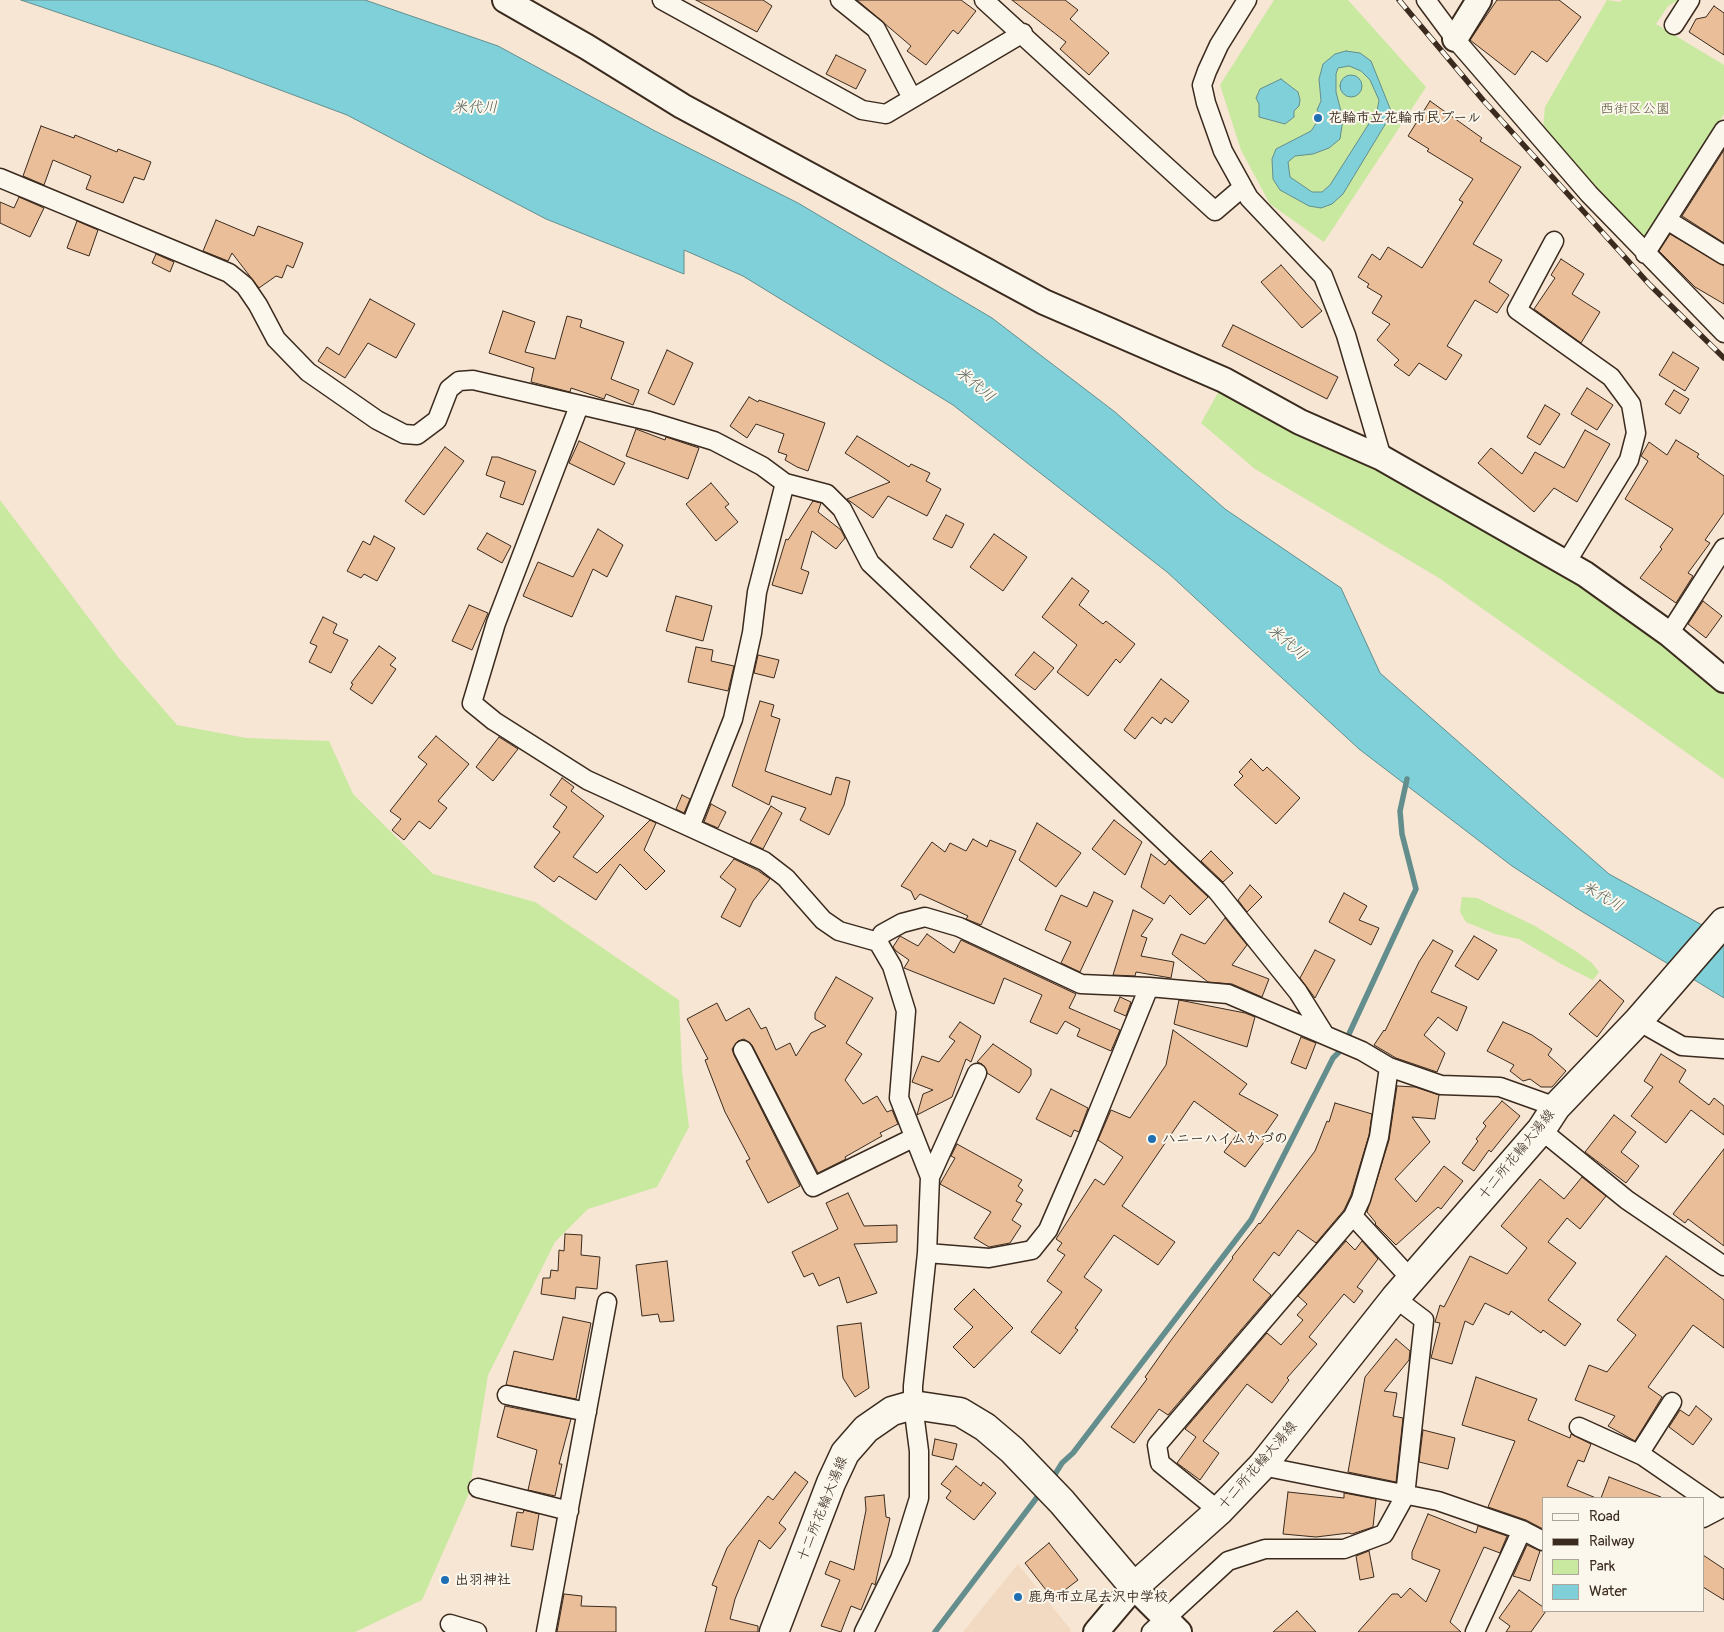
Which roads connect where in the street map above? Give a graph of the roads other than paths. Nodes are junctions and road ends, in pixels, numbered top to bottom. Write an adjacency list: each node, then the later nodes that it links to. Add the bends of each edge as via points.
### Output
1 (505, 0): 22 (street, via 682,106 1044,302 1224,380 1300,422)
2 (662, 0): 12 (street, via 862,110 886,114)
3 (840, 0): 12 (street, via 876,29)
4 (984, 0): 10 (street)
5 (1246, 0): 15 (street, via 1218,45 1202,85 1223,151)
6 (1426, 0): 11 (street)
7 (1479, 0): 11 (street)
8 (1690, 0): 9 (street)
9 (1674, 25)
10 (1023, 33): 12 (street); 15 (street, via 1215,211)
11 (1455, 40): 18 (street, via 1589,194)
12 (912, 98)
13 (1724, 130): 16 (street)
14 (0, 178): 21 (street, via 229,273 245,286 276,339 308,372 377,420 404,434 417,435 437,420 449,389 459,381 473,380)
15 (1243, 187): 22 (street, via 1249,198 1323,276 1346,335)
16 (1667, 220): 18 (street); 19 (street)
17 (1554, 241): 25 (street, via 1517,310 1611,376 1631,404 1636,433 1629,460)
18 (1646, 254): 20 (street)
19 (1724, 255)
20 (1724, 333)
21 (579, 406): 23 (street, via 648,421 714,441 762,466); 28 (street, via 496,624 472,702 494,721 587,780)
22 (1382, 458): 25 (street)
23 (785, 483): 28 (street, via 757,592 752,633 733,720); 33 (street, via 827,494 842,510 870,563 1217,890 1298,992)
24 (1723, 550): 26 (street)
25 (1566, 563): 26 (street)
26 (1669, 634): 27 (street)
27 (1724, 680)
28 (690, 827): 30 (street, via 764,861 786,878 823,920 839,930)
29 (1724, 922): 32 (main road, 十二所花輪大湯線)
30 (878, 942): 31 (street, via 882,934 902,923 925,917 959,927 1081,984); 40 (street, via 892,966 906,1011 899,1098)
31 (1149, 987): 33 (street, via 1228,994); 43 (street, via 1048,1230 1032,1250 989,1258)
32 (1638, 1021): 34 (street, via 1682,1046); 38 (main road, 十二所花輪大湯線)
33 (1325, 1035): 36 (street)
34 (1724, 1049)
35 (743, 1050): 40 (street, via 813,1187)
36 (1389, 1067): 38 (street, via 1441,1085 1500,1087); 42 (street, via 1379,1137 1361,1200)
37 (977, 1073): 41 (street)
38 (1556, 1107): 39 (main road, 十二所花輪大湯線)
39 (1541, 1130): 44 (street, via 1628,1200); 45 (main road, 十二所花輪大湯線)
40 (913, 1138): 41 (street)
41 (930, 1177): 43 (street)
42 (1353, 1216): 45 (street); 58 (street, via 1157,1445 1160,1463)
43 (927, 1253): 49 (street)
44 (1724, 1266)
45 (1403, 1288): 53 (main road, 十二所花輪大湯線); 55 (street, via 1424,1320)
46 (607, 1302): 50 (street)
47 (507, 1395): 50 (street)
48 (1672, 1402): 52 (street)
49 (913, 1404): 62 (main road, 十二所花輪大湯線, via 960,1412 1012,1450 1062,1502); 67 (main road, 十二所花輪大湯線, via 892,1411 873,1424 845,1453); 68 (street, via 920,1498 900,1559)
50 (587, 1412): 57 (street)
51 (1579, 1427): 52 (street)
52 (1639, 1454): 56 (street)
53 (1262, 1466): 55 (street, via 1370,1486); 58 (main road, 十二所花輪大湯線)
54 (478, 1488): 57 (street)
55 (1405, 1496): 60 (street, via 1438,1501); 64 (street, via 1384,1534 1344,1549 1266,1549 1228,1561)
56 (1722, 1508): 59 (street)
57 (569, 1511): 66 (street)
58 (1220, 1511): 62 (main road, 十二所花輪大湯線)
59 (1704, 1517)
60 (1522, 1530): 61 (street); 70 (street)
61 (1542, 1540)
62 (1134, 1587): 64 (street); 69 (street)
63 (450, 1624): 65 (street)
64 (1165, 1628)
65 (477, 1632)
66 (546, 1632)
67 (774, 1632)
68 (864, 1632)
69 (1096, 1632)
70 (1475, 1632)

